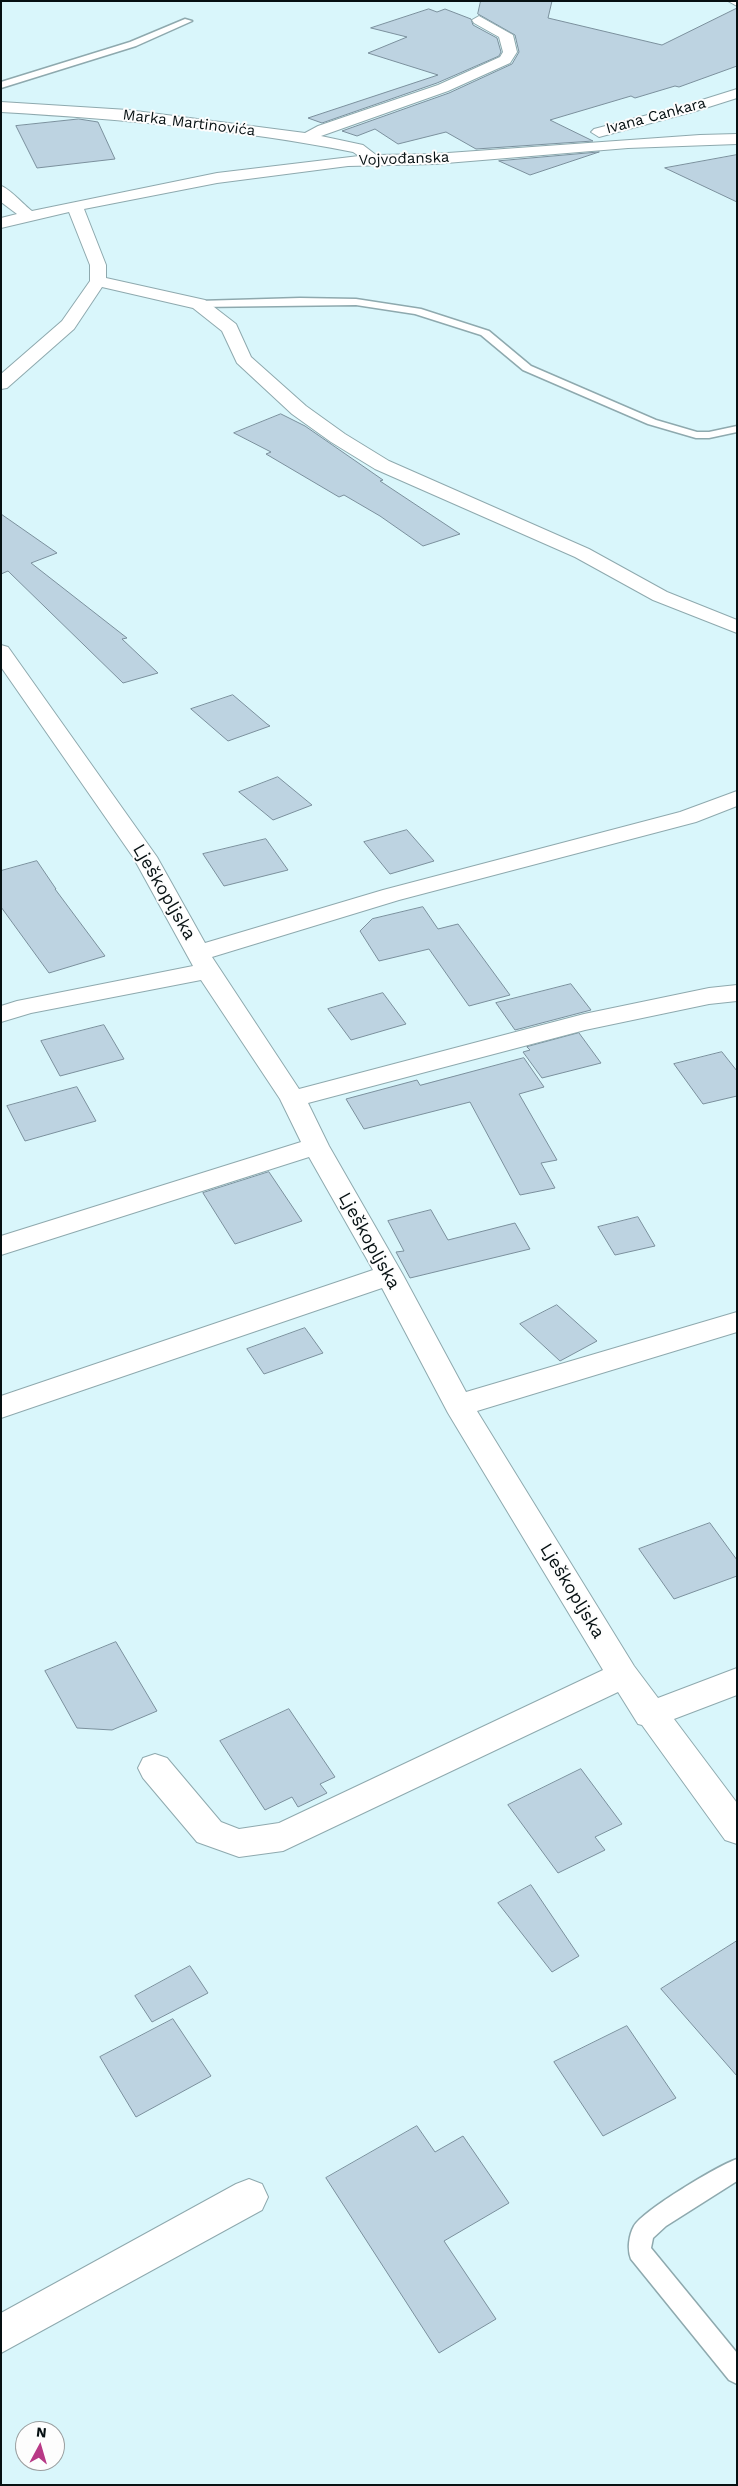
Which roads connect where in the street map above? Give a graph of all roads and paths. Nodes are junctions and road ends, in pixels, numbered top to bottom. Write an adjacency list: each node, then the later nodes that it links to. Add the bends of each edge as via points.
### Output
1 (479, 20): 6 (street, via 506,35 510,52 506,60 443,88 323,129)
2 (188, 21): 3 (lane, via 133,44)
3 (1, 85)
4 (737, 93): 8 (street, Ivana Cankara, via 595,133)
5 (1, 107): 6 (street, Marka Martinovića, via 128,115)
6 (308, 138): 9 (street, Marka Martinovića, via 358,148)
7 (737, 139): 8 (street, Vojvođanska)
8 (579, 145): 9 (street, Vojvođanska, via 446,158)
9 (370, 159): 11 (street, Vojvođanska, via 196,182)
10 (1, 191): 12 (street)
11 (75, 206): 12 (street, Vojvođanska); 14 (street, via 98,265)
12 (29, 216): 13 (street, Vojvođanska)
13 (1, 222)
14 (98, 281): 15 (street); 16 (street, via 68,325)
15 (199, 304): 17 (lane, via 328,302 417,311 484,333 527,368 652,422 696,435); 18 (street, via 230,328 243,359 299,410 382,465 582,553 660,596)
16 (1, 384)
17 (737, 429)
18 (737, 627)
19 (1, 651): 21 (street, Lješkopljska, via 145,857)
20 (737, 798): 21 (street, via 679,820 391,895)
21 (204, 962): 23 (street); 24 (street, Lješkopljska)
22 (737, 993): 24 (street, via 584,1022)
23 (1, 1014)
24 (293, 1099): 25 (street, Lješkopljska)
25 (316, 1146): 26 (street); 27 (street, Lješkopljska)
26 (1, 1246)
27 (389, 1275): 29 (street, Lješkopljska); 30 (street)
28 (737, 1322): 29 (street)
29 (458, 1404): 31 (street, Lješkopljska)
30 (1, 1407)
31 (623, 1675): 33 (street, Lješkopljska); 34 (street, via 283,1837 239,1843 209,1832)
32 (737, 1681): 33 (street)
33 (650, 1715): 35 (street, Lješkopljska)
34 (155, 1768)
35 (737, 1830)
36 (737, 2169): 39 (lane, via 658,2218 642,2232 639,2251)
37 (249, 2197): 38 (street)
38 (1, 2334)
39 (737, 2372)

